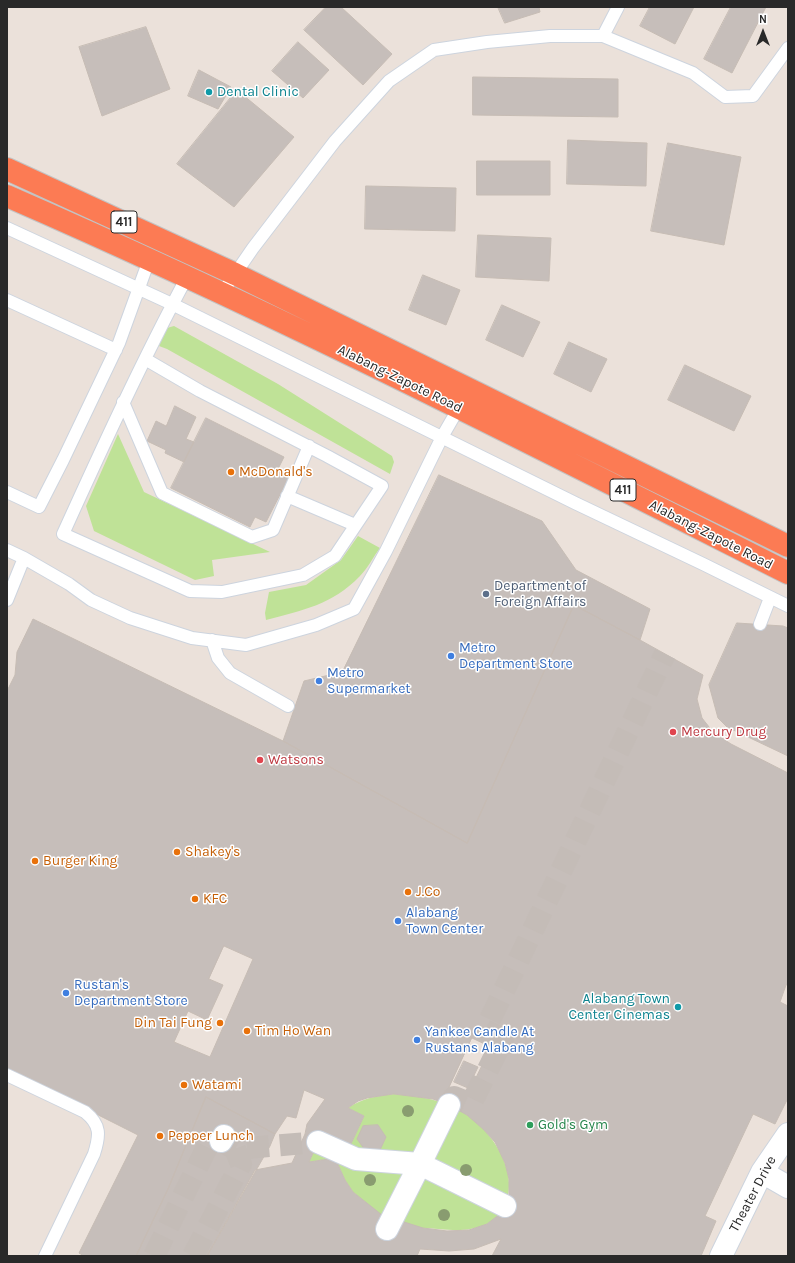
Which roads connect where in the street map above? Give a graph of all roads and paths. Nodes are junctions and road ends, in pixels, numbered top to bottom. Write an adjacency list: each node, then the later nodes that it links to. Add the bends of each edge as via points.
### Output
1 (618, 7): 2 (lane)
2 (603, 36): 3 (lane, via 693,73 725,97 753,96); 8 (lane, via 550,36 434,50 389,81 335,141)
3 (788, 48)
4 (7, 169): 8 (highway, Alabang-Zapote Road / 411)
5 (7, 196): 7 (highway, Alabang-Zapote Road / 411)
6 (7, 228): 10 (lane)
7 (149, 260): 9 (highway, Alabang-Zapote Road / 411); 10 (lane)
8 (235, 274): 11 (lane); 16 (highway, Alabang-Zapote Road / 411)
9 (187, 277): 11 (highway, Alabang-Zapote Road / 411); 13 (lane)
10 (138, 289): 13 (lane); 14 (lane)
11 (222, 293): 16 (highway, Alabang-Zapote Road / 411)
12 (7, 300): 14 (lane)
13 (172, 304): 15 (lane); 18 (lane)
14 (116, 350): 20 (lane, via 39,507)
15 (145, 359): 17 (lane); 19 (lane, via 200,391)
16 (464, 398): 18 (lane); 23 (highway, Alabang-Zapote Road / 411); 26 (highway, Alabang-Zapote Road / 411)
17 (123, 402): 21 (lane, via 162,493 252,537 273,530); 22 (lane, via 63,534 190,591 222,592 303,575 335,556)
18 (442, 437): 27 (lane); 31 (lane, via 386,552 354,609 316,625 246,645)
19 (309, 446): 21 (lane); 22 (lane, via 382,486)
20 (7, 492)
21 (287, 496): 22 (lane)
22 (355, 525)
23 (788, 546)
24 (7, 550): 25 (lane)
25 (24, 558): 28 (lane); 31 (lane, via 92,600 130,618 192,638)
26 (788, 574)
27 (770, 598): 29 (lane); 30 (lane)
28 (7, 600)
29 (788, 606)
30 (760, 624)
31 (212, 640): 32 (lane, via 218,658 230,673)
32 (288, 706)
33 (7, 1075): 42 (lane, via 85,1112 97,1124 94,1154)
34 (449, 1105): 37 (street)
35 (788, 1134): 38 (street, Theater Drive)
36 (318, 1142): 37 (street, via 356,1159)
37 (420, 1164): 40 (street); 41 (street)
38 (762, 1172): 39 (street); 43 (street, Theater Drive)
39 (788, 1186)
40 (505, 1206)
41 (386, 1229)
42 (45, 1256)
43 (721, 1256)

